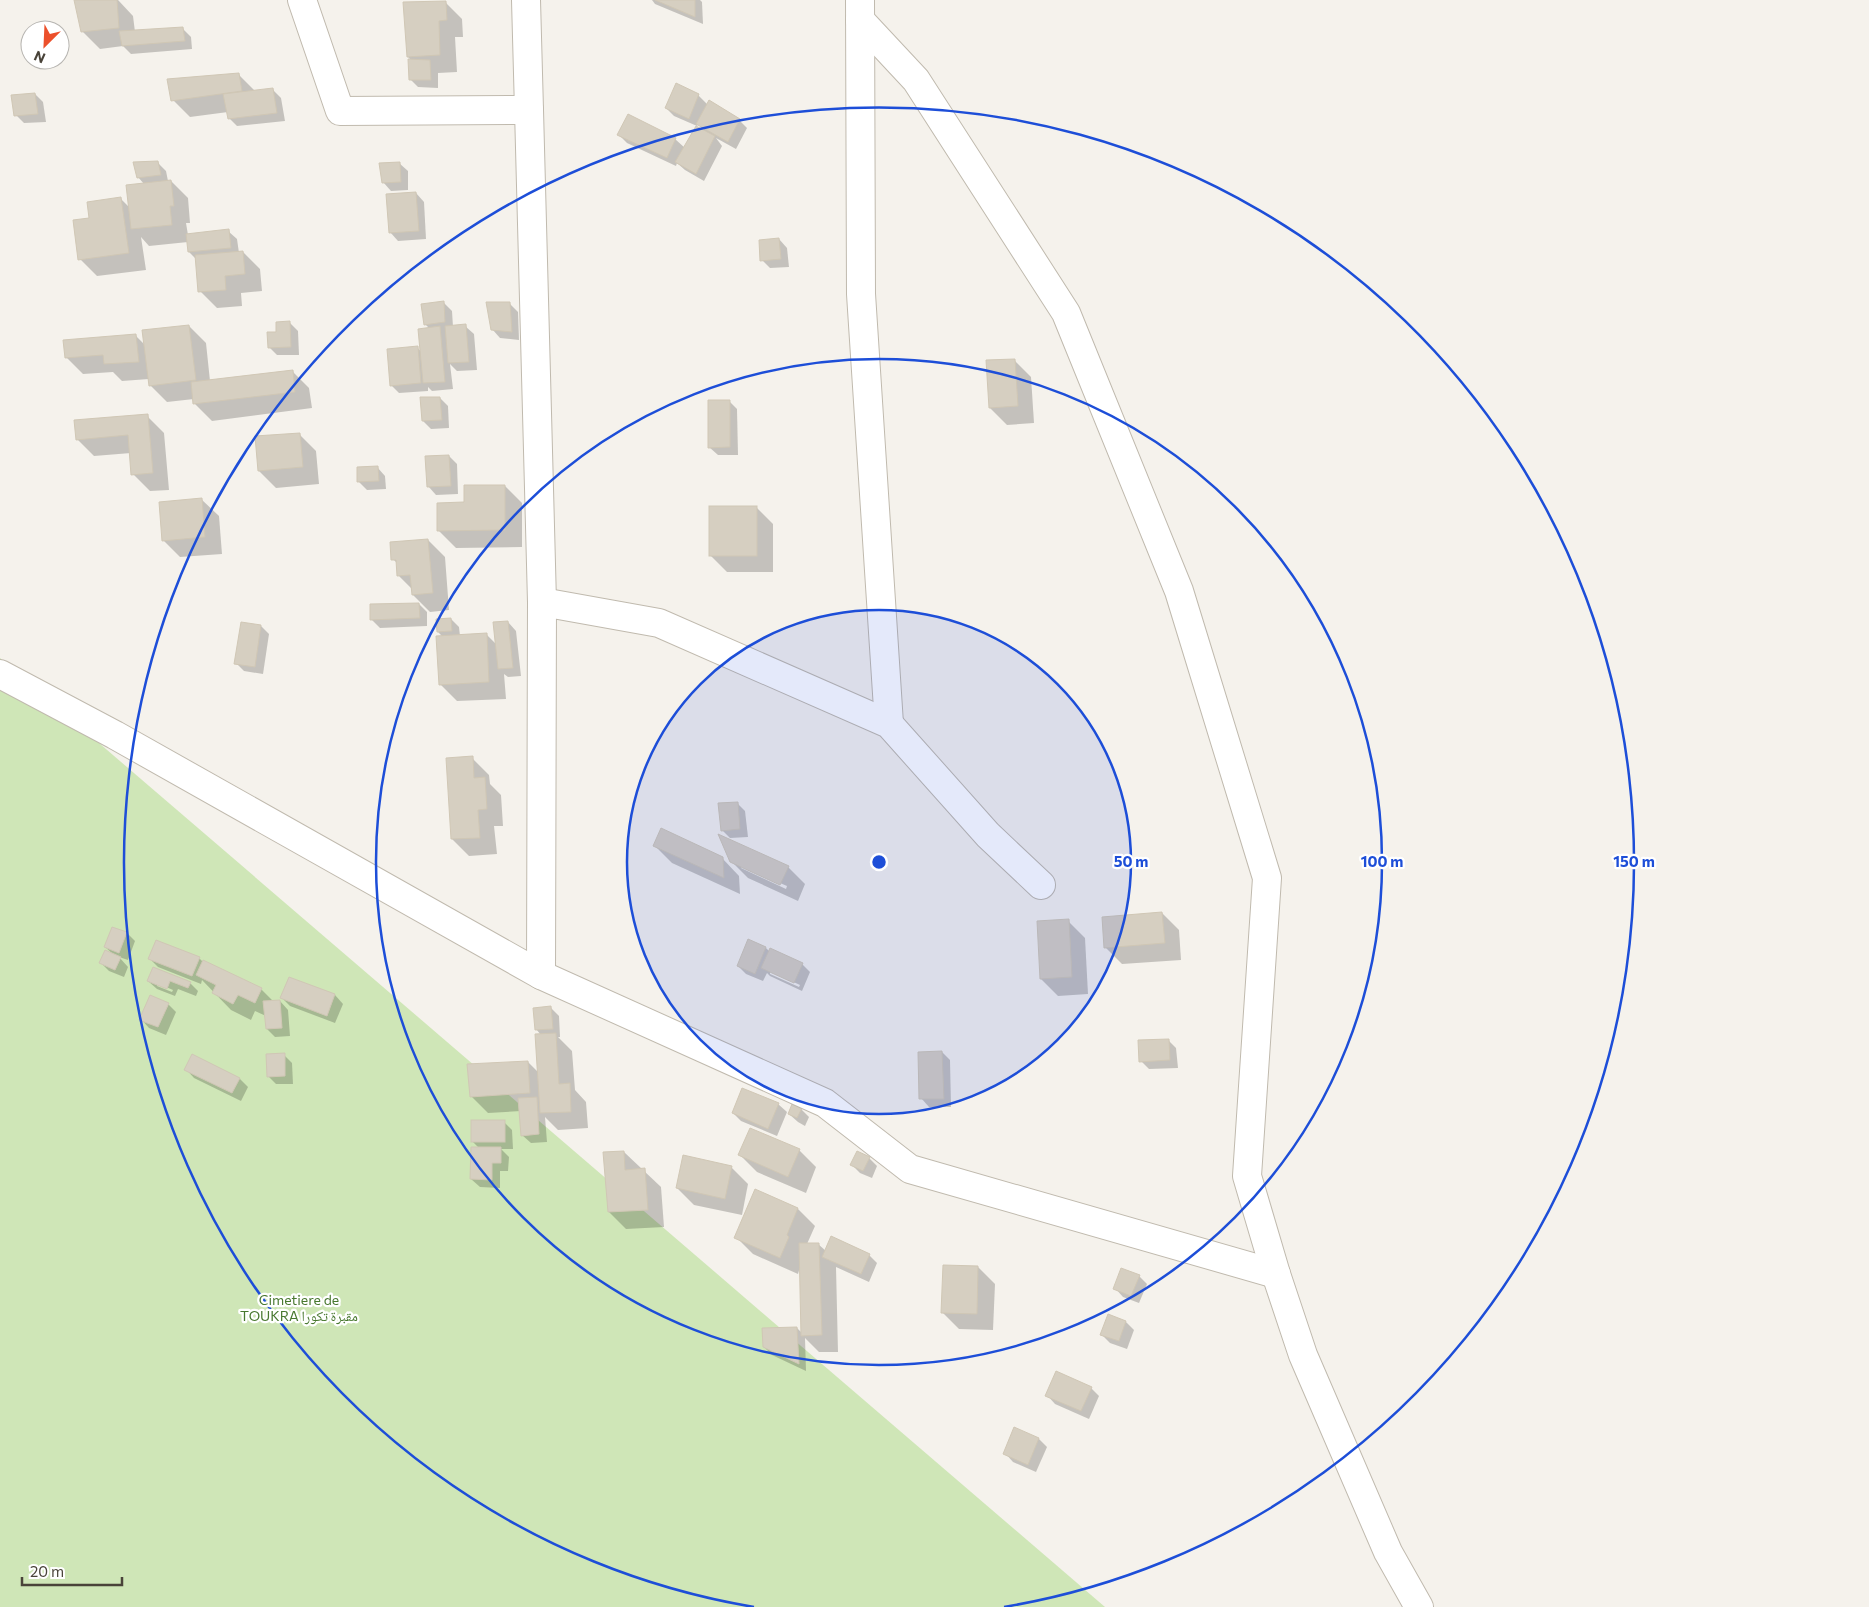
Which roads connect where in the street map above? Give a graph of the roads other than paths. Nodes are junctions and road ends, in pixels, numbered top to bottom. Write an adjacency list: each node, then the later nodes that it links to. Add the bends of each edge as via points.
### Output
1 (302, 0): 4 (street, via 340,110)
2 (526, 0): 4 (street)
3 (860, 10): 7 (street, via 861,294); 10 (street, via 916,80 1066,313 1179,591 1267,878 1247,1176)
4 (529, 110): 5 (street)
5 (542, 602): 7 (street, via 659,623); 9 (street)
6 (0, 674): 9 (street, via 115,735)
7 (888, 724): 8 (street, via 988,835)
8 (1041, 885)
9 (541, 975): 10 (street, via 825,1103 910,1168)
10 (1276, 1274): 11 (street, via 1303,1355 1388,1552)
11 (1419, 1607)

